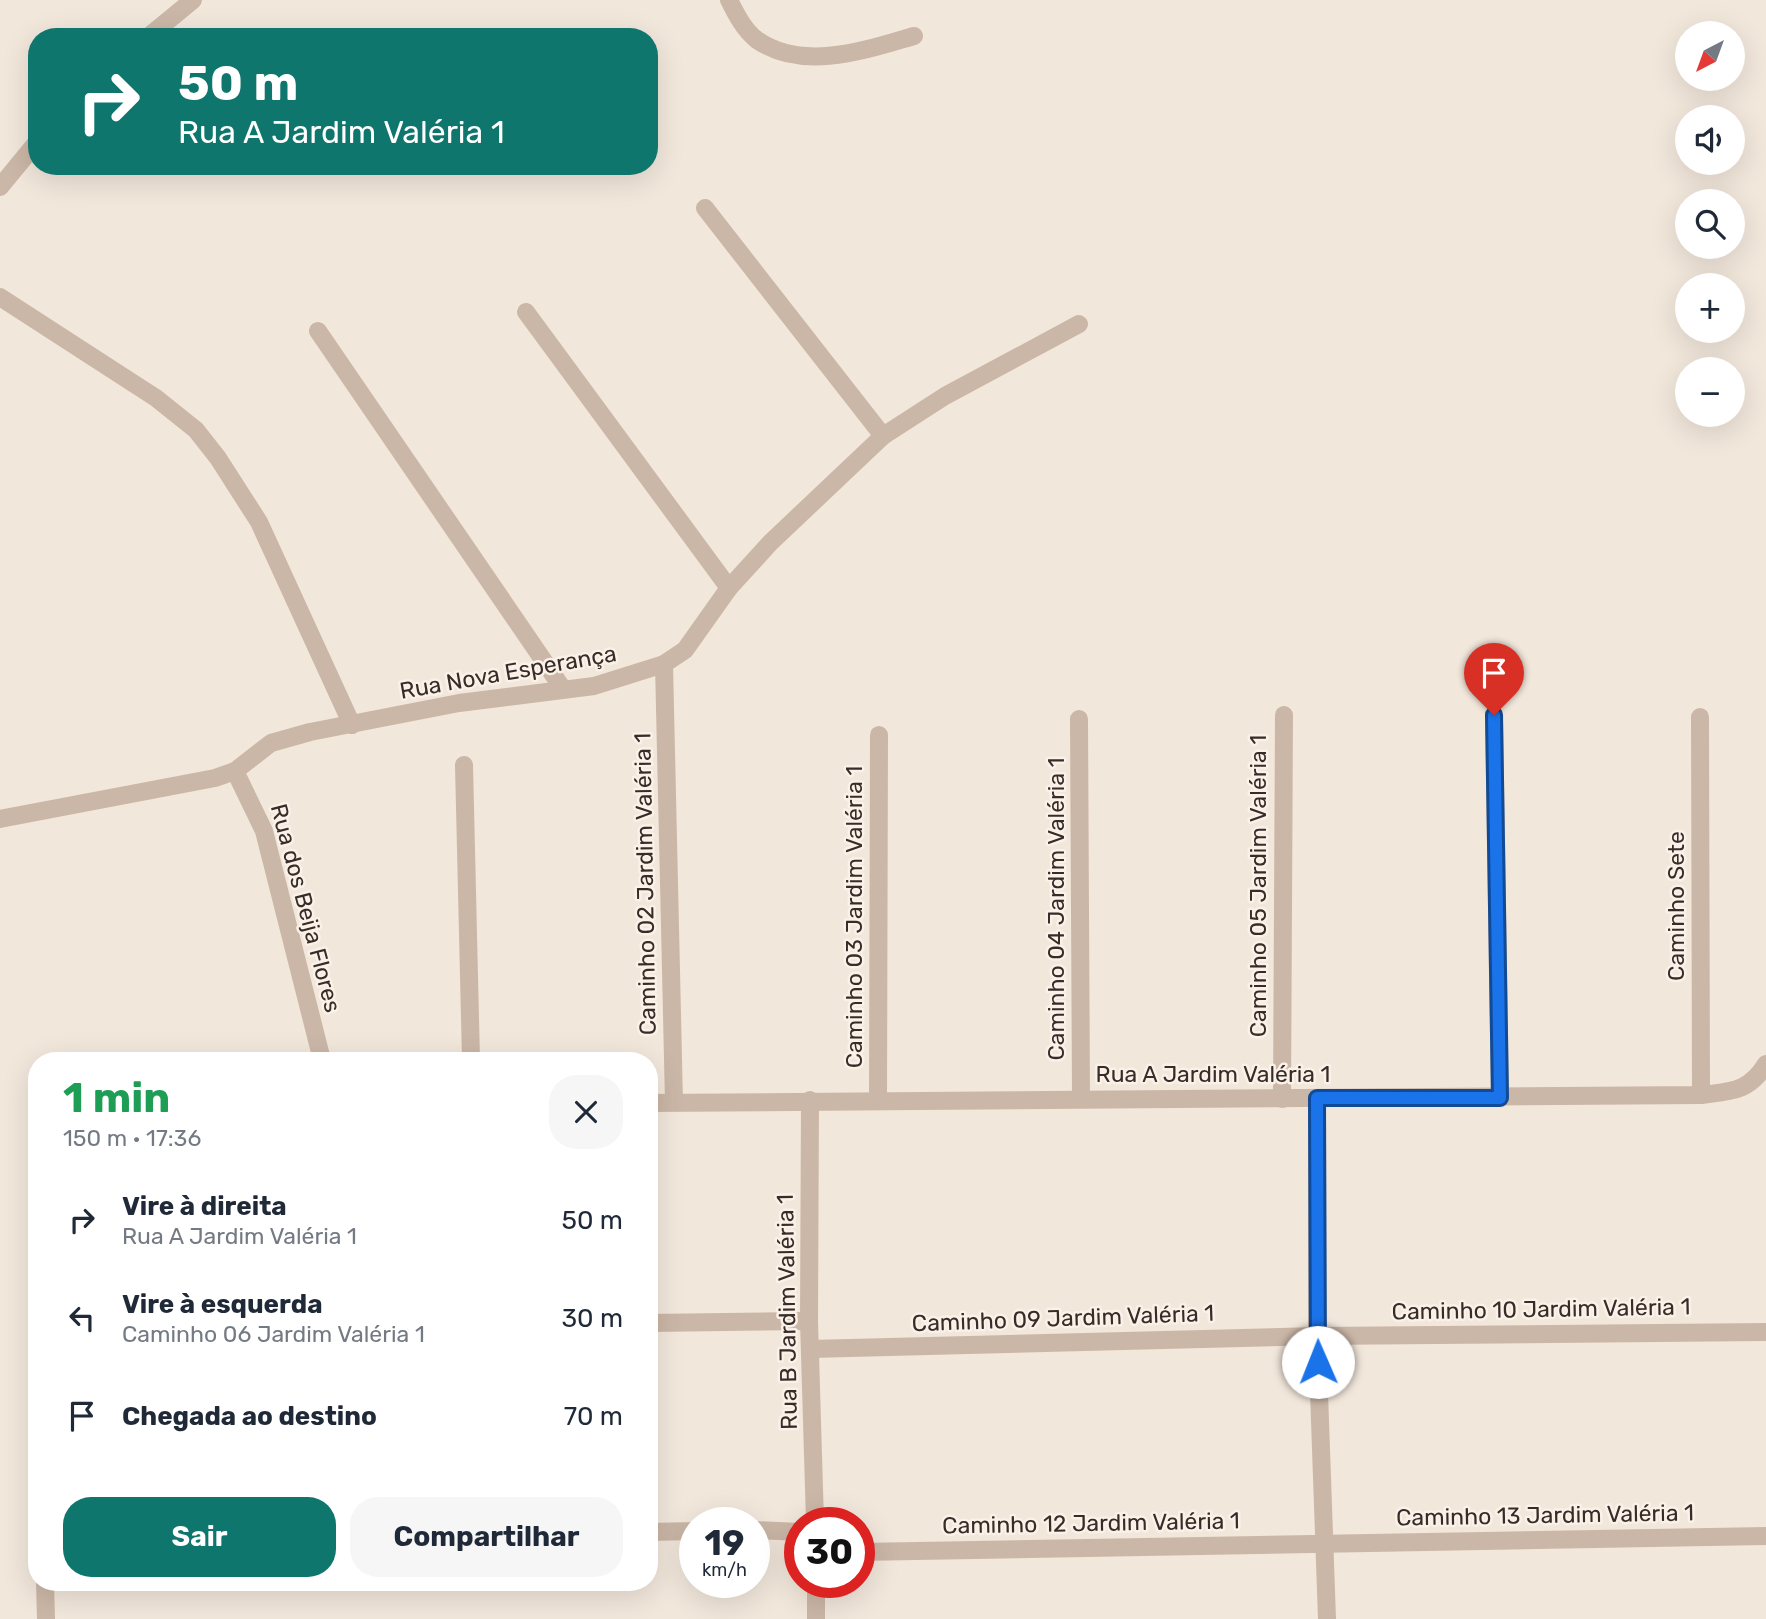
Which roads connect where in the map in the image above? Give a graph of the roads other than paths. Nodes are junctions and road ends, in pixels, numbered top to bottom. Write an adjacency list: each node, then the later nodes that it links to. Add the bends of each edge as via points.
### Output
1 (193, 0): 3 (street)
2 (729, 0): 4 (street, via 755,38 775,50 852,54)
3 (159, 28)
4 (914, 36)
5 (28, 153): 6 (street)
6 (0, 187)
7 (705, 208): 12 (street)
8 (0, 297): 20 (street, via 156,398 196,430 259,522)
9 (526, 312): 13 (street)
10 (1079, 324): 12 (street, Rua Nova Esperança, via 945,396)
11 (318, 331): 15 (street)
12 (883, 436): 13 (street, Rua Nova Esperança, via 815,497)
13 (729, 589): 14 (street, Rua Nova Esperança, via 685,650)
14 (664, 664): 15 (street, Rua Nova Esperança, via 594,686); 35 (street, Caminho 02 Jardim Valéria 1)
15 (563, 689): 20 (street, Rua Nova Esperança, via 459,703)
16 (1284, 715): 32 (street, Caminho 05 Jardim Valéria 1)
17 (1494, 715): 30 (street)
18 (1700, 717): 28 (street, Caminho Sete)
19 (1079, 719): 31 (street, Caminho 04 Jardim Valéria 1)
20 (352, 725): 23 (street, Rua Nova Esperança, via 271,743)
21 (879, 735): 34 (street, Caminho 03 Jardim Valéria 1)
22 (464, 765): 26 (street)
23 (235, 771): 24 (street, Rua Nova Esperança); 25 (street, Rua dos Beija Flores, via 264,831)
24 (0, 819)
25 (319, 1052)
26 (471, 1052)
27 (1766, 1064): 28 (street, Rua A Jardim Valéria 1, via 1757,1079 1738,1090)
28 (1701, 1095): 30 (street, Rua A Jardim Valéria 1)
29 (1317, 1098): 30 (street, Rua A Jardim Valéria 1); 32 (street, Rua A Jardim Valéria 1); 40 (street)
30 (1500, 1098)
31 (1081, 1099): 32 (street, Rua A Jardim Valéria 1); 34 (street, Rua A Jardim Valéria 1)
32 (1282, 1099)
33 (810, 1100): 34 (street, Rua A Jardim Valéria 1); 35 (street, Rua A Jardim Valéria 1); 37 (street, Rua B Jardim Valéria 1)
34 (878, 1100)
35 (674, 1102): 36 (street, Rua A Jardim Valéria 1)
36 (658, 1103)
37 (809, 1321): 38 (street); 41 (street, Rua B Jardim Valéria 1)
38 (658, 1323)
39 (1766, 1332): 40 (street, Caminho 10 Jardim Valéria 1)
40 (1317, 1336): 41 (street, Caminho 09 Jardim Valéria 1); 46 (street)
41 (810, 1349): 42 (street, Rua B Jardim Valéria 1)
42 (815, 1507)
43 (679, 1531): 44 (street)
44 (658, 1532)
45 (1766, 1536): 46 (street, Caminho 13 Jardim Valéria 1)
46 (1325, 1543): 47 (street, Caminho 12 Jardim Valéria 1); 52 (street)
47 (875, 1552)
48 (46, 1591): 50 (street)
49 (816, 1598): 51 (street)
50 (46, 1619)
51 (816, 1619)
52 (1327, 1619)

